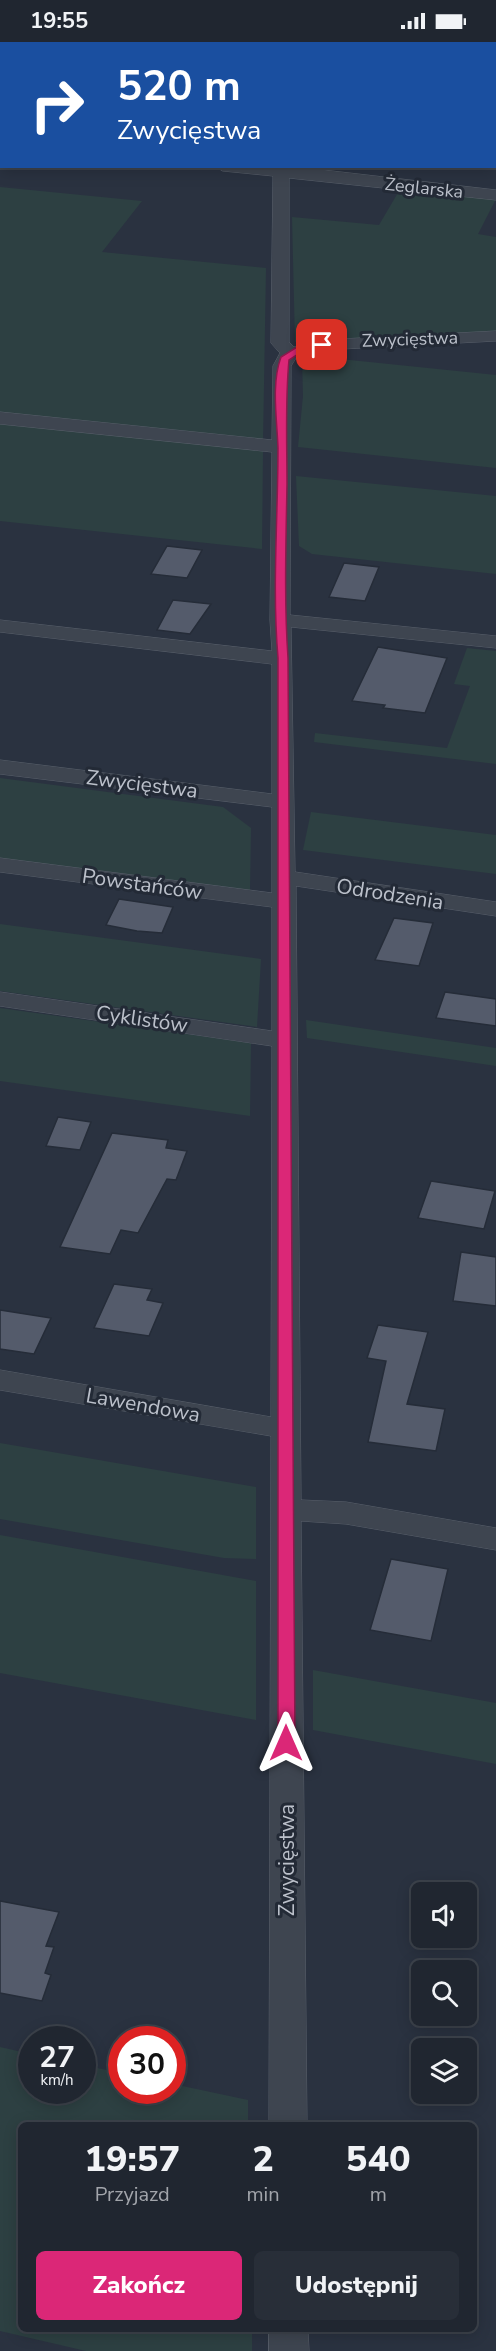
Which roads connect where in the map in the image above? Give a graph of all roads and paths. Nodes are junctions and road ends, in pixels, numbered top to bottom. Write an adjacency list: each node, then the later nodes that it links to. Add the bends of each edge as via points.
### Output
1 (262, 168): 2 (street, Żeglarska)
2 (281, 169): 3 (street, Żeglarska); 5 (street, via 280,343)
3 (496, 195)
4 (496, 336): 5 (street, Zwycięstwa, via 350,342)
5 (290, 354): 7 (street, Zwycięstwa, via 282,366)
6 (0, 418): 7 (street)
7 (282, 447): 8 (street, Zwycięstwa)
8 (280, 620): 10 (street); 11 (street, Zwycięstwa)
9 (0, 626): 11 (street)
10 (496, 642)
11 (283, 658): 13 (street, Zwycięstwa)
12 (0, 767): 13 (street, Zwycięstwa)
13 (284, 802): 15 (street, Zwycięstwa)
14 (0, 865): 15 (street, Powstańców)
15 (284, 890): 16 (street, Odrodzenia); 18 (street, Zwycięstwa)
16 (496, 909)
17 (0, 999): 18 (street, Cyklistów)
18 (283, 1040): 20 (street, Zwycięstwa)
19 (0, 1380): 20 (street, Lawendowa)
20 (285, 1429): 21 (street, Zwycięstwa)
21 (285, 1510): 22 (street, via 346,1513); 23 (street, Zwycięstwa)
22 (496, 1539)
23 (288, 2122)
24 (289, 2332): 25 (street)
25 (289, 2351)

